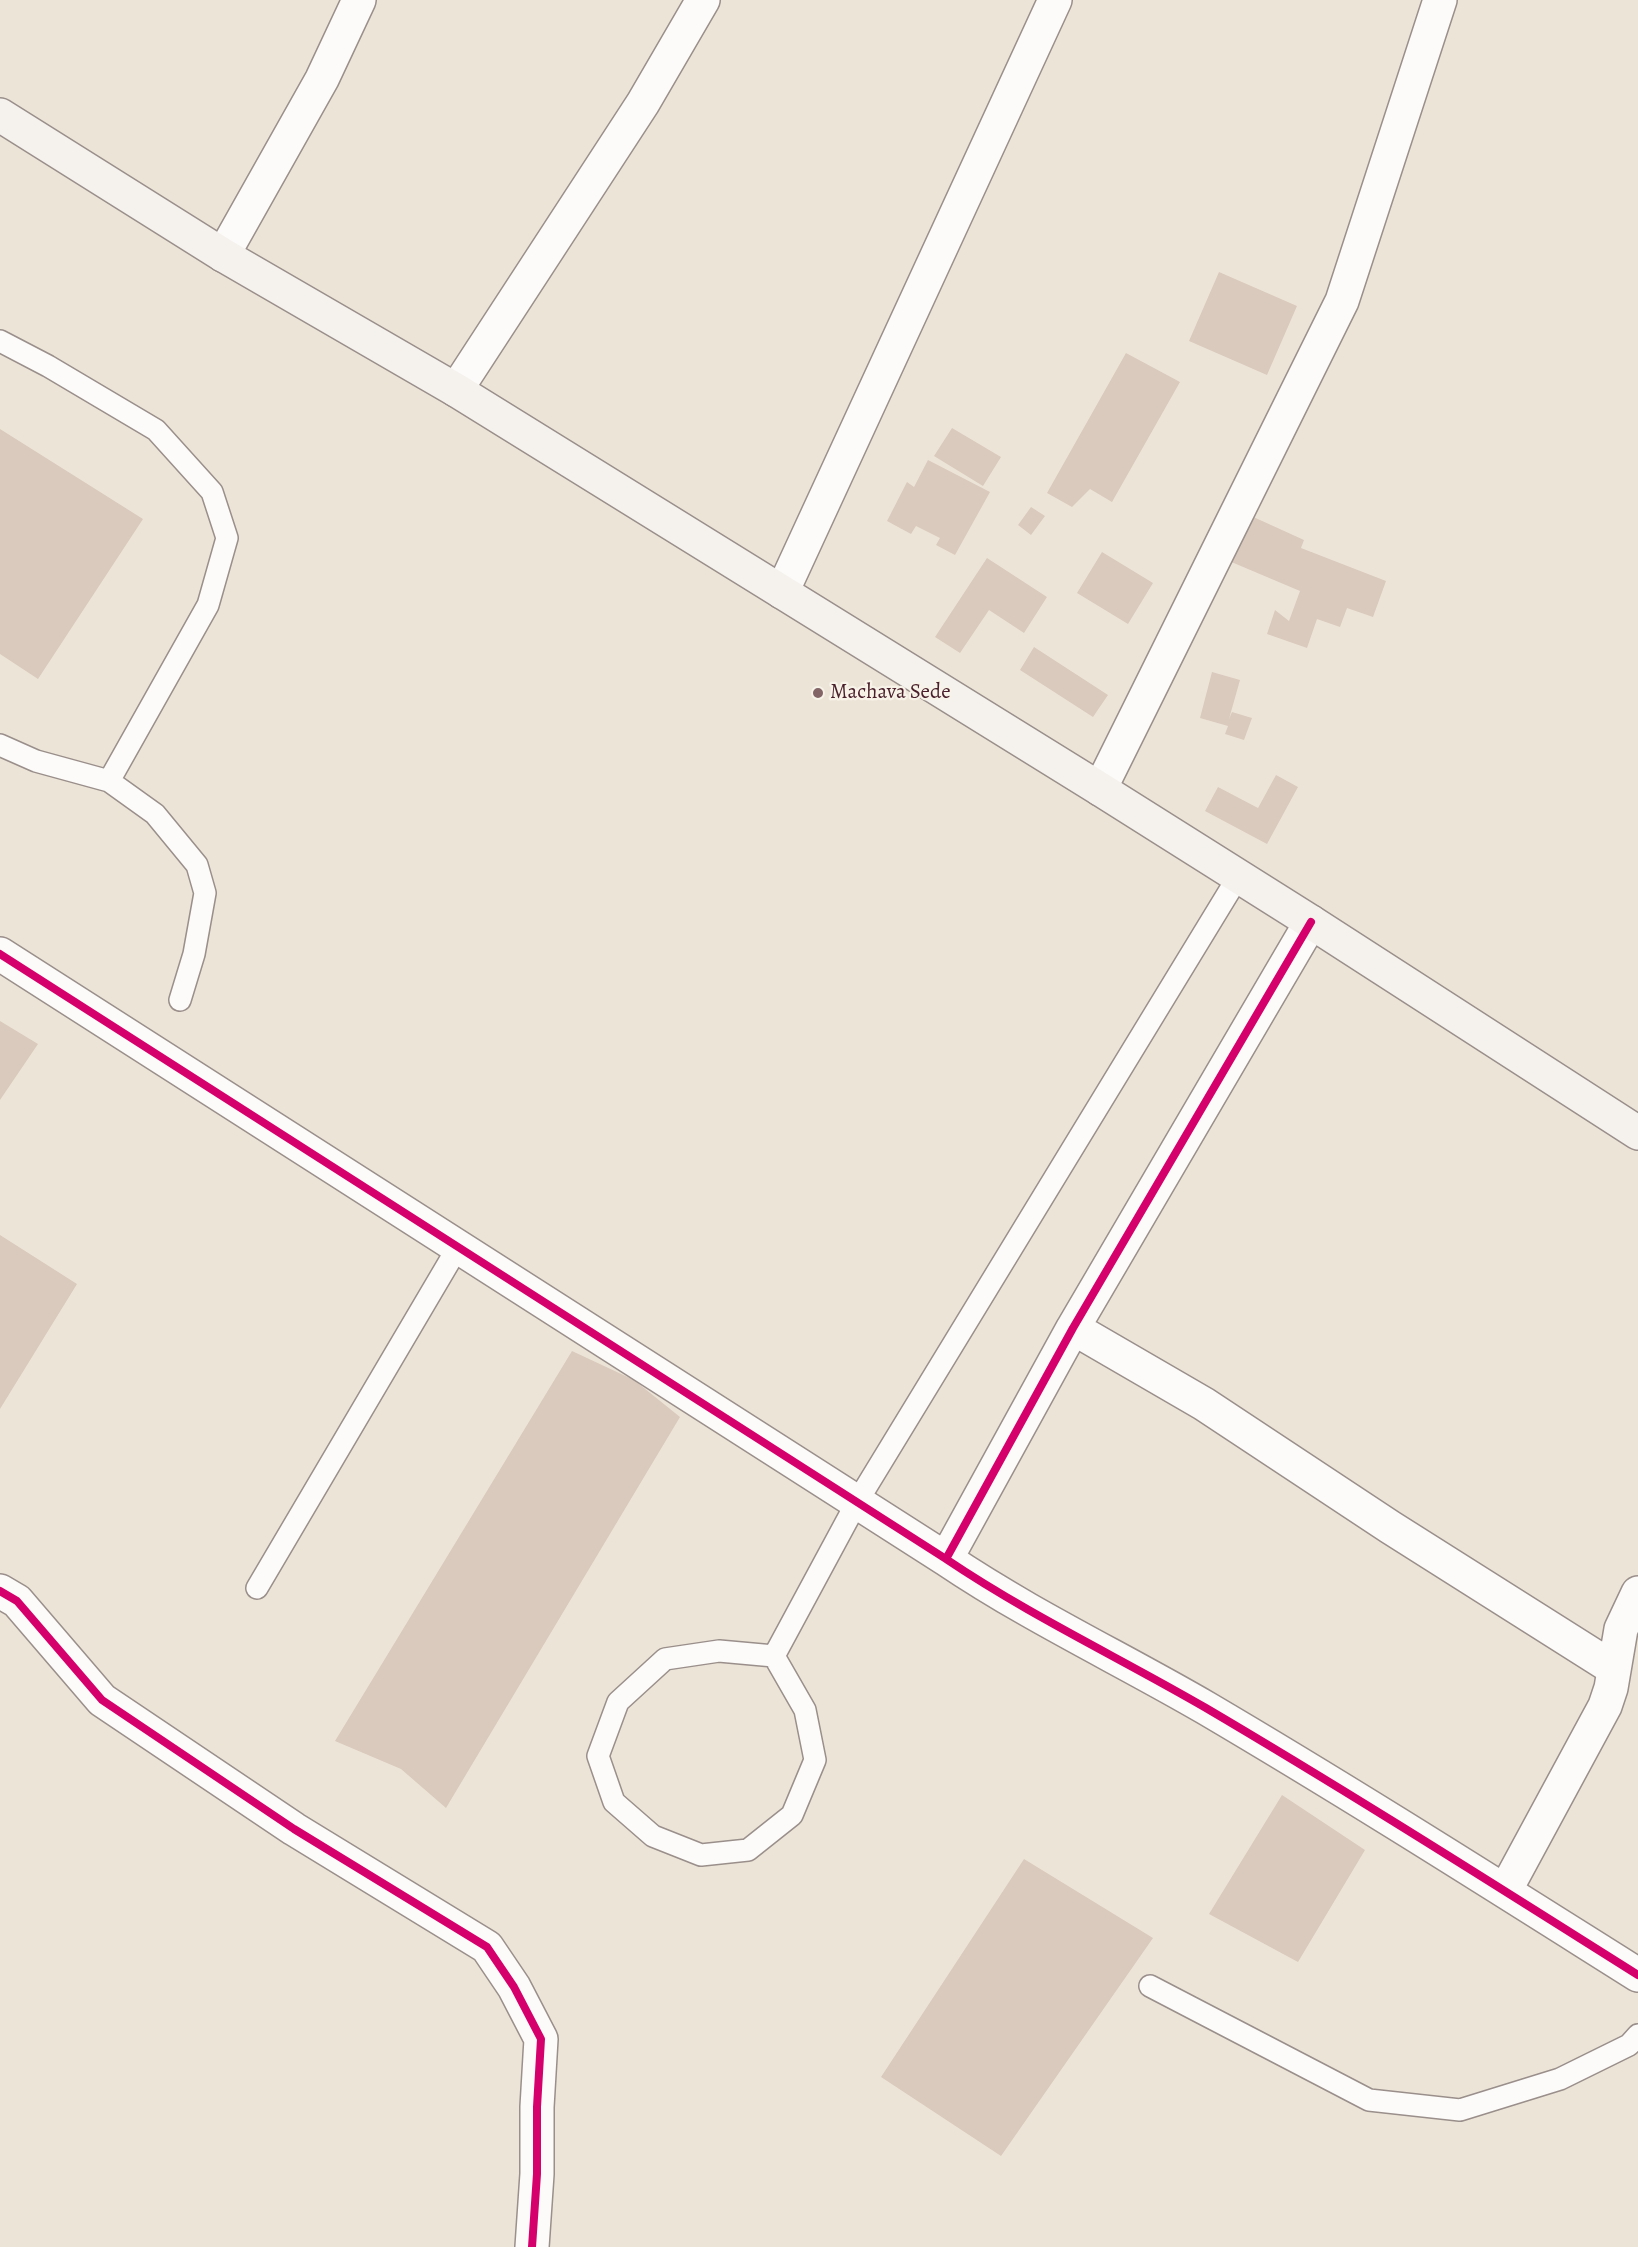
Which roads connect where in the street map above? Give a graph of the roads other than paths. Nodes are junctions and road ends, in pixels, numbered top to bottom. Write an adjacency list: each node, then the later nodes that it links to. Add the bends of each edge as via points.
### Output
1 (359, 0): 6 (street, via 322,79)
2 (703, 0): 8 (street, via 643,103)
3 (1055, 0): 9 (street)
4 (1440, 0): 12 (street, via 1342,301)
5 (0, 115): 6 (main road)
6 (223, 255): 8 (main road)
7 (0, 341): 11 (lane, via 156,430 212,492 227,538 208,605)
8 (456, 390): 9 (main road)
9 (782, 592): 12 (main road)
10 (0, 745): 11 (lane, via 36,761)
11 (109, 781): 16 (lane, via 155,814 197,865 205,893 194,954)
12 (1100, 789): 13 (main road)
13 (1239, 877): 14 (main road); 20 (lane)
14 (1311, 922): 17 (main road); 19 (street)
15 (0, 954): 18 (street)
16 (180, 1000)
17 (1638, 1133)
18 (458, 1247): 20 (street); 22 (lane)
19 (1073, 1328): 21 (street); 26 (street, via 1204,1404)
20 (857, 1502): 21 (street); 25 (lane)
21 (946, 1559): 27 (street, via 984,1585 1205,1708)
22 (257, 1588)
23 (0, 1591): 31 (street, via 17,1601 102,1700 294,1829 487,1947 514,1987 541,2039)
24 (1638, 1593): 26 (street, via 1621,1629)
25 (774, 1656): 25 (lane, via 719,1651 665,1659 618,1702 598,1756 614,1802 653,1836 701,1855 748,1850 792,1815 815,1760 805,1710)
26 (1613, 1668): 27 (street, via 1605,1706)
27 (1505, 1891): 28 (street)
28 (1638, 1975)
29 (1150, 1986): 30 (lane, via 1369,2100 1460,2110 1560,2079 1629,2045)
30 (1638, 2035)
31 (532, 2247)

